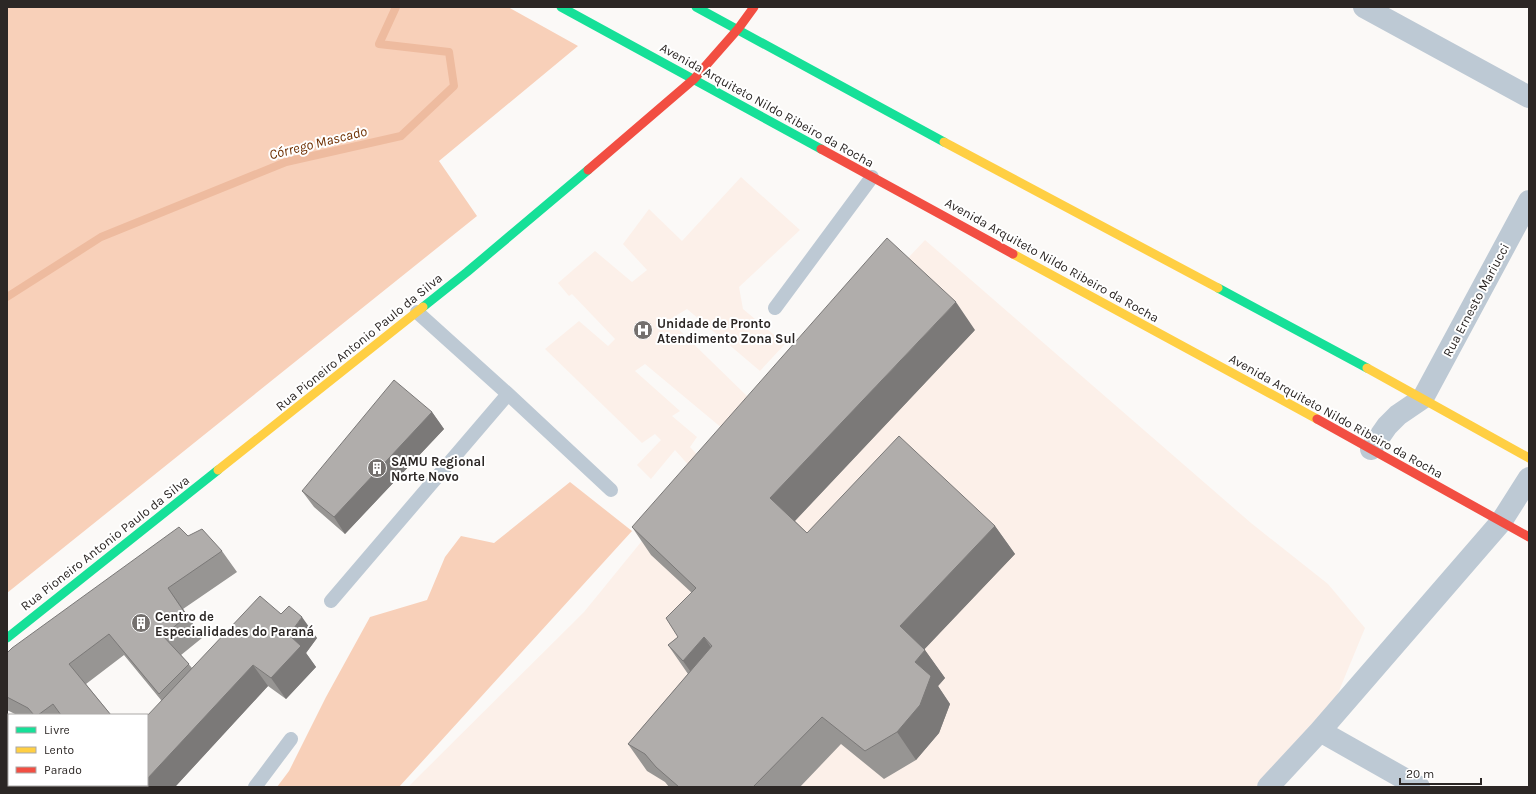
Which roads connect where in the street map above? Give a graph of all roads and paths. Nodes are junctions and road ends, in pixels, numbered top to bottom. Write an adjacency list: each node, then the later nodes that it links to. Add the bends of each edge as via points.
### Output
1 (561, 7): 6 (main road, Avenida Arquiteto Nildo Ribeiro da Rocha)
2 (696, 7): 5 (main road)
3 (754, 7): 5 (main road, Rua Pioneiro Antonio Paulo da Silva)
4 (1364, 7): 7 (street)
5 (738, 29): 6 (main road, Rua Pioneiro Antonio Paulo da Silva); 13 (main road)
6 (694, 80): 8 (main road, Avenida Arquiteto Nildo Ribeiro da Rocha); 11 (main road, Rua Pioneiro Antonio Paulo da Silva)
7 (1529, 97)
8 (872, 177): 10 (lane); 14 (main road, Avenida Arquiteto Nildo Ribeiro da Rocha)
9 (1529, 201): 13 (street, Rua Ernesto Mariucci)
10 (775, 308)
11 (417, 312): 12 (lane); 21 (main road, Rua Pioneiro Antonio Paulo da Silva)
12 (508, 394): 17 (lane); 20 (lane)
13 (1423, 398): 14 (street, via 1398,415); 15 (main road)
14 (1371, 449): 18 (main road, Avenida Arquiteto Nildo Ribeiro da Rocha)
15 (1529, 458)
16 (1529, 478): 18 (street)
17 (611, 490)
18 (1501, 522): 19 (main road, Avenida Arquiteto Nildo Ribeiro da Rocha); 22 (street)
19 (1529, 537)
20 (331, 601)
21 (7, 638)
22 (1320, 731): 25 (street); 26 (street)
23 (291, 739): 24 (lane)
24 (254, 787)
25 (1268, 787)
26 (1419, 787)

